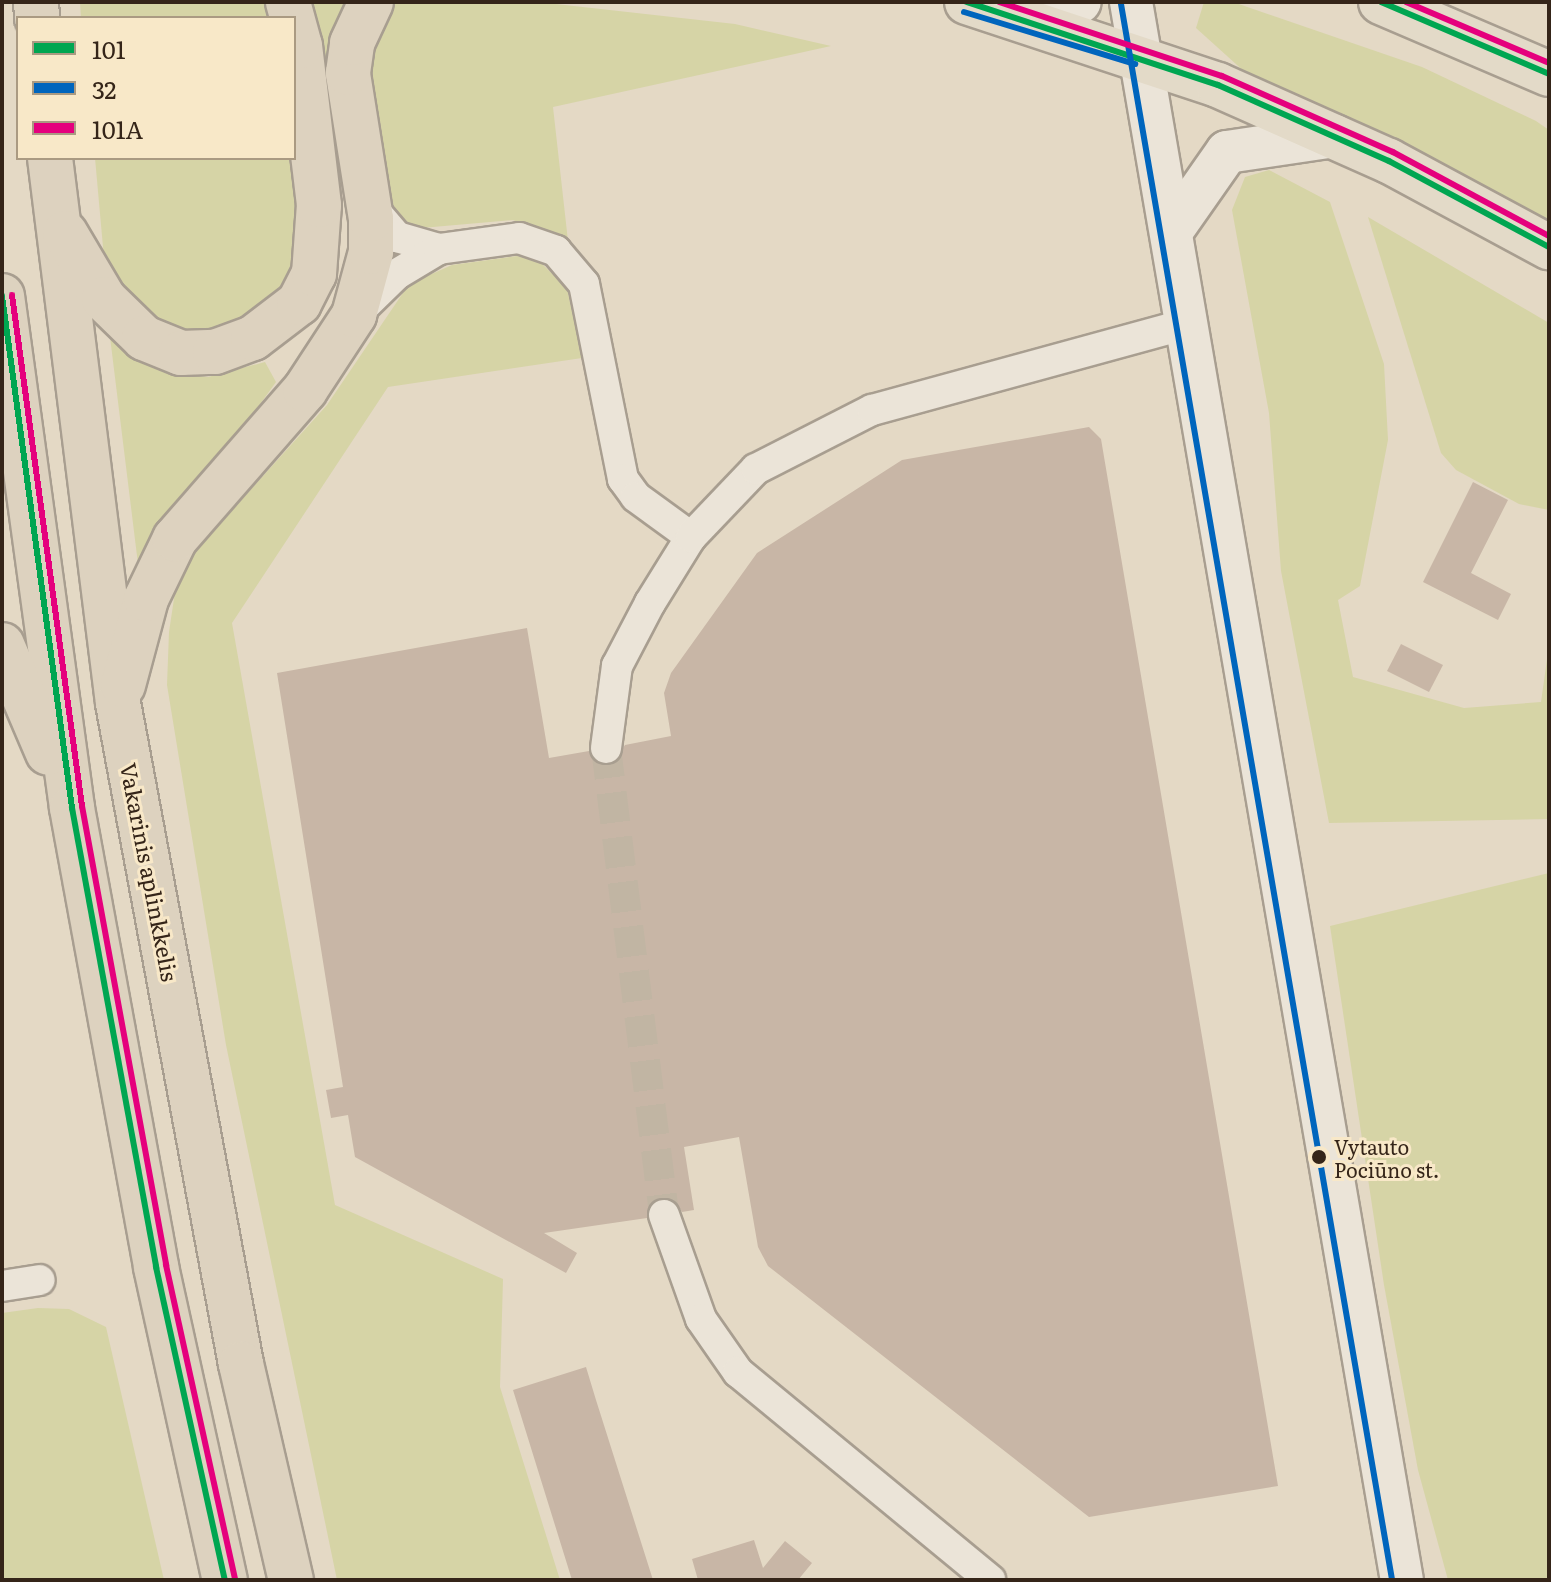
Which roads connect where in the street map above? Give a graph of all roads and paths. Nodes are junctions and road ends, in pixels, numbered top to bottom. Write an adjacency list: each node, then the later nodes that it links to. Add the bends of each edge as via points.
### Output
1 (371, 2): 13 (highway, via 352,43 348,73)
2 (967, 2): 7 (main road)
3 (1080, 2): 7 (main road)
4 (1131, 2): 9 (main road)
5 (1161, 2): 9 (main road)
6 (1381, 2): 10 (main road)
7 (1034, 20): 9 (main road)
8 (296, 31): 14 (highway, via 319,243 309,284 279,322 215,352 181,353 144,338 104,299)
9 (1138, 54): 11 (main road); 15 (main road)
10 (1549, 74)
11 (1335, 136): 15 (main road, via 1227,152); 16 (main road)
12 (50, 160): 14 (highway, Vakarinis aplinkkelis)
13 (368, 203): 17 (street, via 397,237); 19 (highway, via 371,252)
14 (55, 217): 23 (highway, Vakarinis aplinkkelis)
15 (1173, 229): 20 (main road)
16 (1549, 247)
17 (439, 249): 19 (street, via 397,274); 21 (street, via 519,238 556,251 572,268 591,307 623,479 636,497)
18 (2, 296): 25 (highway)
19 (354, 315): 23 (highway, via 305,390 175,539 146,599)
20 (1189, 323): 21 (street, via 953,385 835,425 756,469); 32 (main road)
21 (691, 537): 24 (street, via 617,666)
22 (2, 645): 25 (highway)
23 (118, 703): 30 (highway, Vakarinis aplinkkelis, via 241,1364)
24 (606, 748)
25 (72, 808): 29 (highway, via 147,1224)
26 (664, 1215): 31 (street, via 701,1319 738,1372)
27 (40, 1280): 28 (street)
28 (2, 1286)
29 (225, 1580)
30 (291, 1580)
31 (990, 1580)
32 (1402, 1580)

